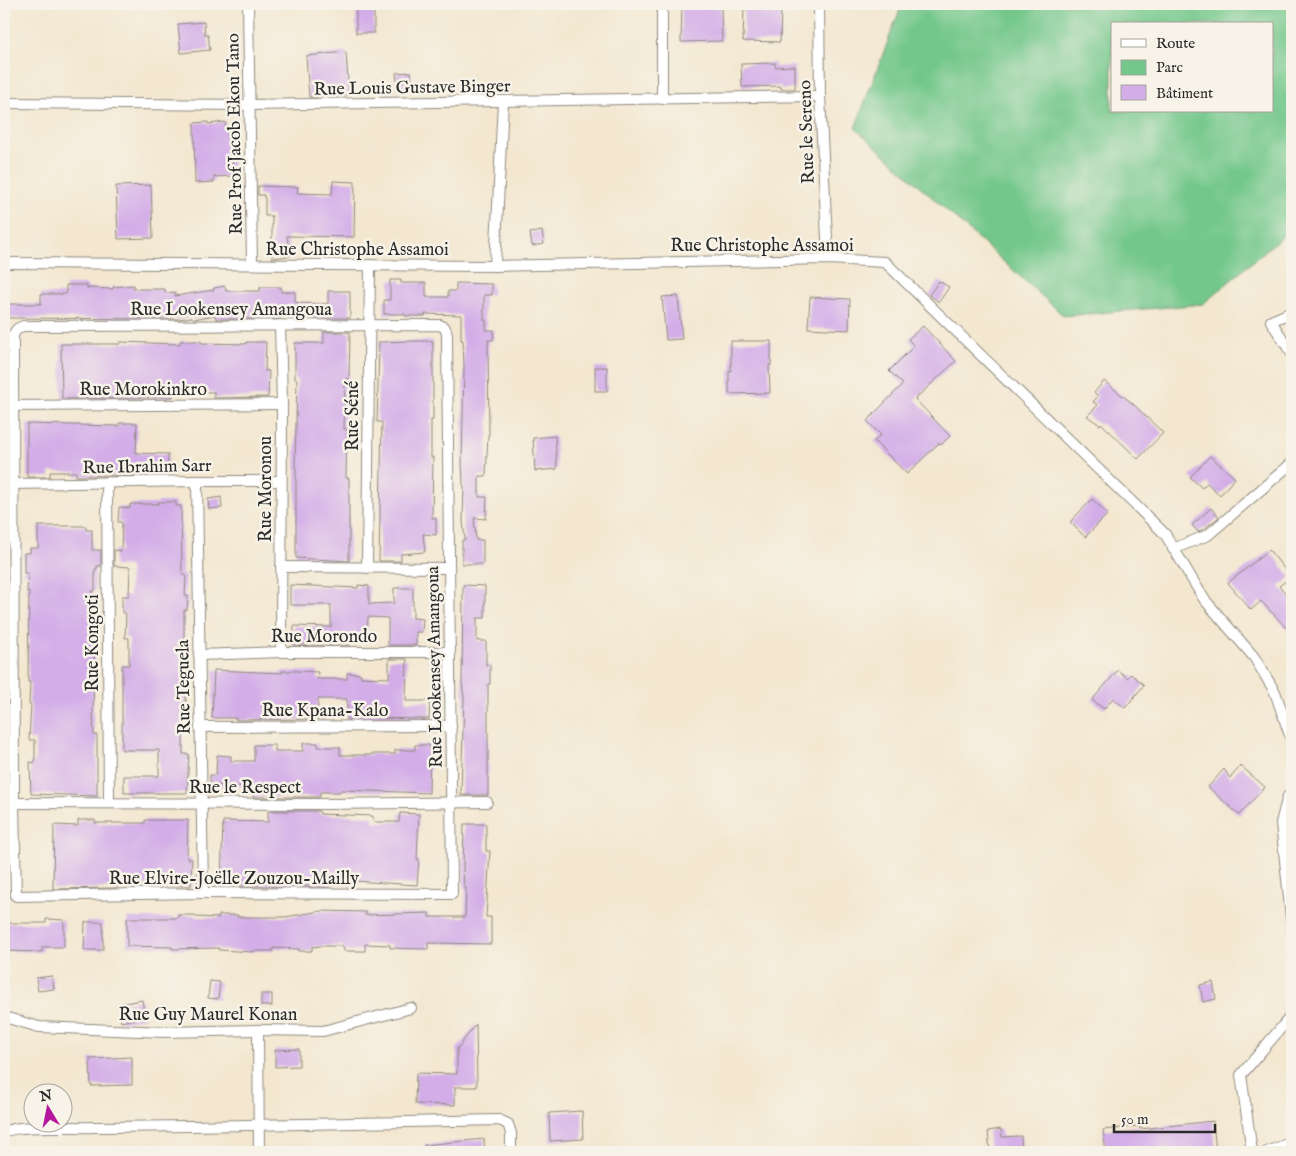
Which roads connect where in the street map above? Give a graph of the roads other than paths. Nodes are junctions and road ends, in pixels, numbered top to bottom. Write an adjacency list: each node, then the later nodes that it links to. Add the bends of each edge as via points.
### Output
1 (248, 4): 8 (street, Rue Prof Jacob Ekou Tano)
2 (662, 4): 5 (street)
3 (819, 4): 4 (street, Rue le Sereno)
4 (820, 96): 5 (street, Rue Louis Gustave Binger); 9 (street, Rue le Sereno)
5 (662, 99): 6 (street, Rue Louis Gustave Binger)
6 (503, 101): 8 (street, Rue Louis Gustave Binger); 13 (street)
7 (4, 103): 8 (street, Rue Louis Gustave Binger)
8 (249, 106): 11 (street, Rue Prof Jacob Ekou Tano)
9 (828, 259): 13 (street, Rue Christophe Assamoi); 25 (street, Rue Christophe Assamoi, via 885,262 1164,534)
10 (4, 263): 11 (street, Rue Christophe Assamoi)
11 (252, 264): 12 (street, Rue Christophe Assamoi)
12 (370, 265): 13 (street, Rue Christophe Assamoi); 16 (street, Rue Séné)
13 (495, 266)
14 (1292, 312): 17 (street, via 1271,321)
15 (280, 325): 16 (street, Rue Lookensey Amangoua); 18 (street, Rue Moronou); 19 (street, Rue Lookensey Amangoua, via 23,326 13,335)
16 (368, 325): 27 (street, Rue Séné); 28 (street, Rue Lookensey Amangoua, via 440,325 447,334)
17 (1292, 354)
18 (282, 404): 19 (street, Rue Morokinkro); 23 (street, Rue Moronou)
19 (8, 406): 24 (street, Rue Lookensey Amangoua)
20 (1292, 463): 25 (street, via 1208,535)
21 (197, 480): 22 (street, Rue Ibrahim Sarr); 23 (street, Rue Ibrahim Sarr); 31 (street, Rue Teguela)
22 (107, 482): 24 (street, Rue Ibrahim Sarr); 39 (street, Rue Kongoti)
23 (281, 482): 26 (street, Rue Moronou)
24 (13, 484): 38 (street, Rue Lookensey Amangoua)
25 (1173, 549): 34 (street, Rue Christophe Assamoi, via 1204,599 1254,657 1275,692)
26 (281, 567): 27 (street); 29 (street, Rue Moronou)
27 (367, 568): 28 (street)
28 (449, 568): 30 (street, Rue Lookensey Amangoua)
29 (281, 652): 30 (street, Rue Morondo); 31 (street, Rue Morondo)
30 (449, 652): 32 (street, Rue Lookensey Amangoua)
31 (199, 655): 33 (street, Rue Teguela)
32 (451, 726): 33 (street, Rue Kpana-Kalo); 36 (street, Rue Lookensey Amangoua)
33 (200, 727): 40 (street, Rue Teguela)
34 (1292, 741)
35 (1292, 793): 42 (street, via 1288,796 1281,824)
36 (451, 802): 37 (street, Rue le Respect); 40 (street, Rue le Respect); 41 (street, Rue Elvire-Joëlle Zouzou-Mailly, via 452,894)
37 (487, 802)
38 (9, 803): 39 (street, Rue le Respect); 41 (street, Rue Elvire-Joëlle Zouzou-Mailly, via 16,896)
39 (108, 803): 40 (street, Rue le Respect)
40 (201, 803): 41 (street, Rue Teguela)
41 (202, 894)
42 (1292, 926)
43 (410, 1008): 46 (street, Rue Guy Maurel Konan, via 324,1031)
44 (1292, 1014): 52 (street, via 1241,1075)
45 (4, 1017): 46 (street, Rue Guy Maurel Konan, via 38,1028 165,1032)
46 (258, 1030): 47 (street)
47 (258, 1126): 48 (street, via 45,1128 9,1129); 50 (street); 51 (street, via 499,1120 508,1124)
48 (4, 1132)
49 (1292, 1142): 53 (street)
50 (259, 1152)
51 (511, 1152)
52 (1252, 1152)
53 (1267, 1152)

